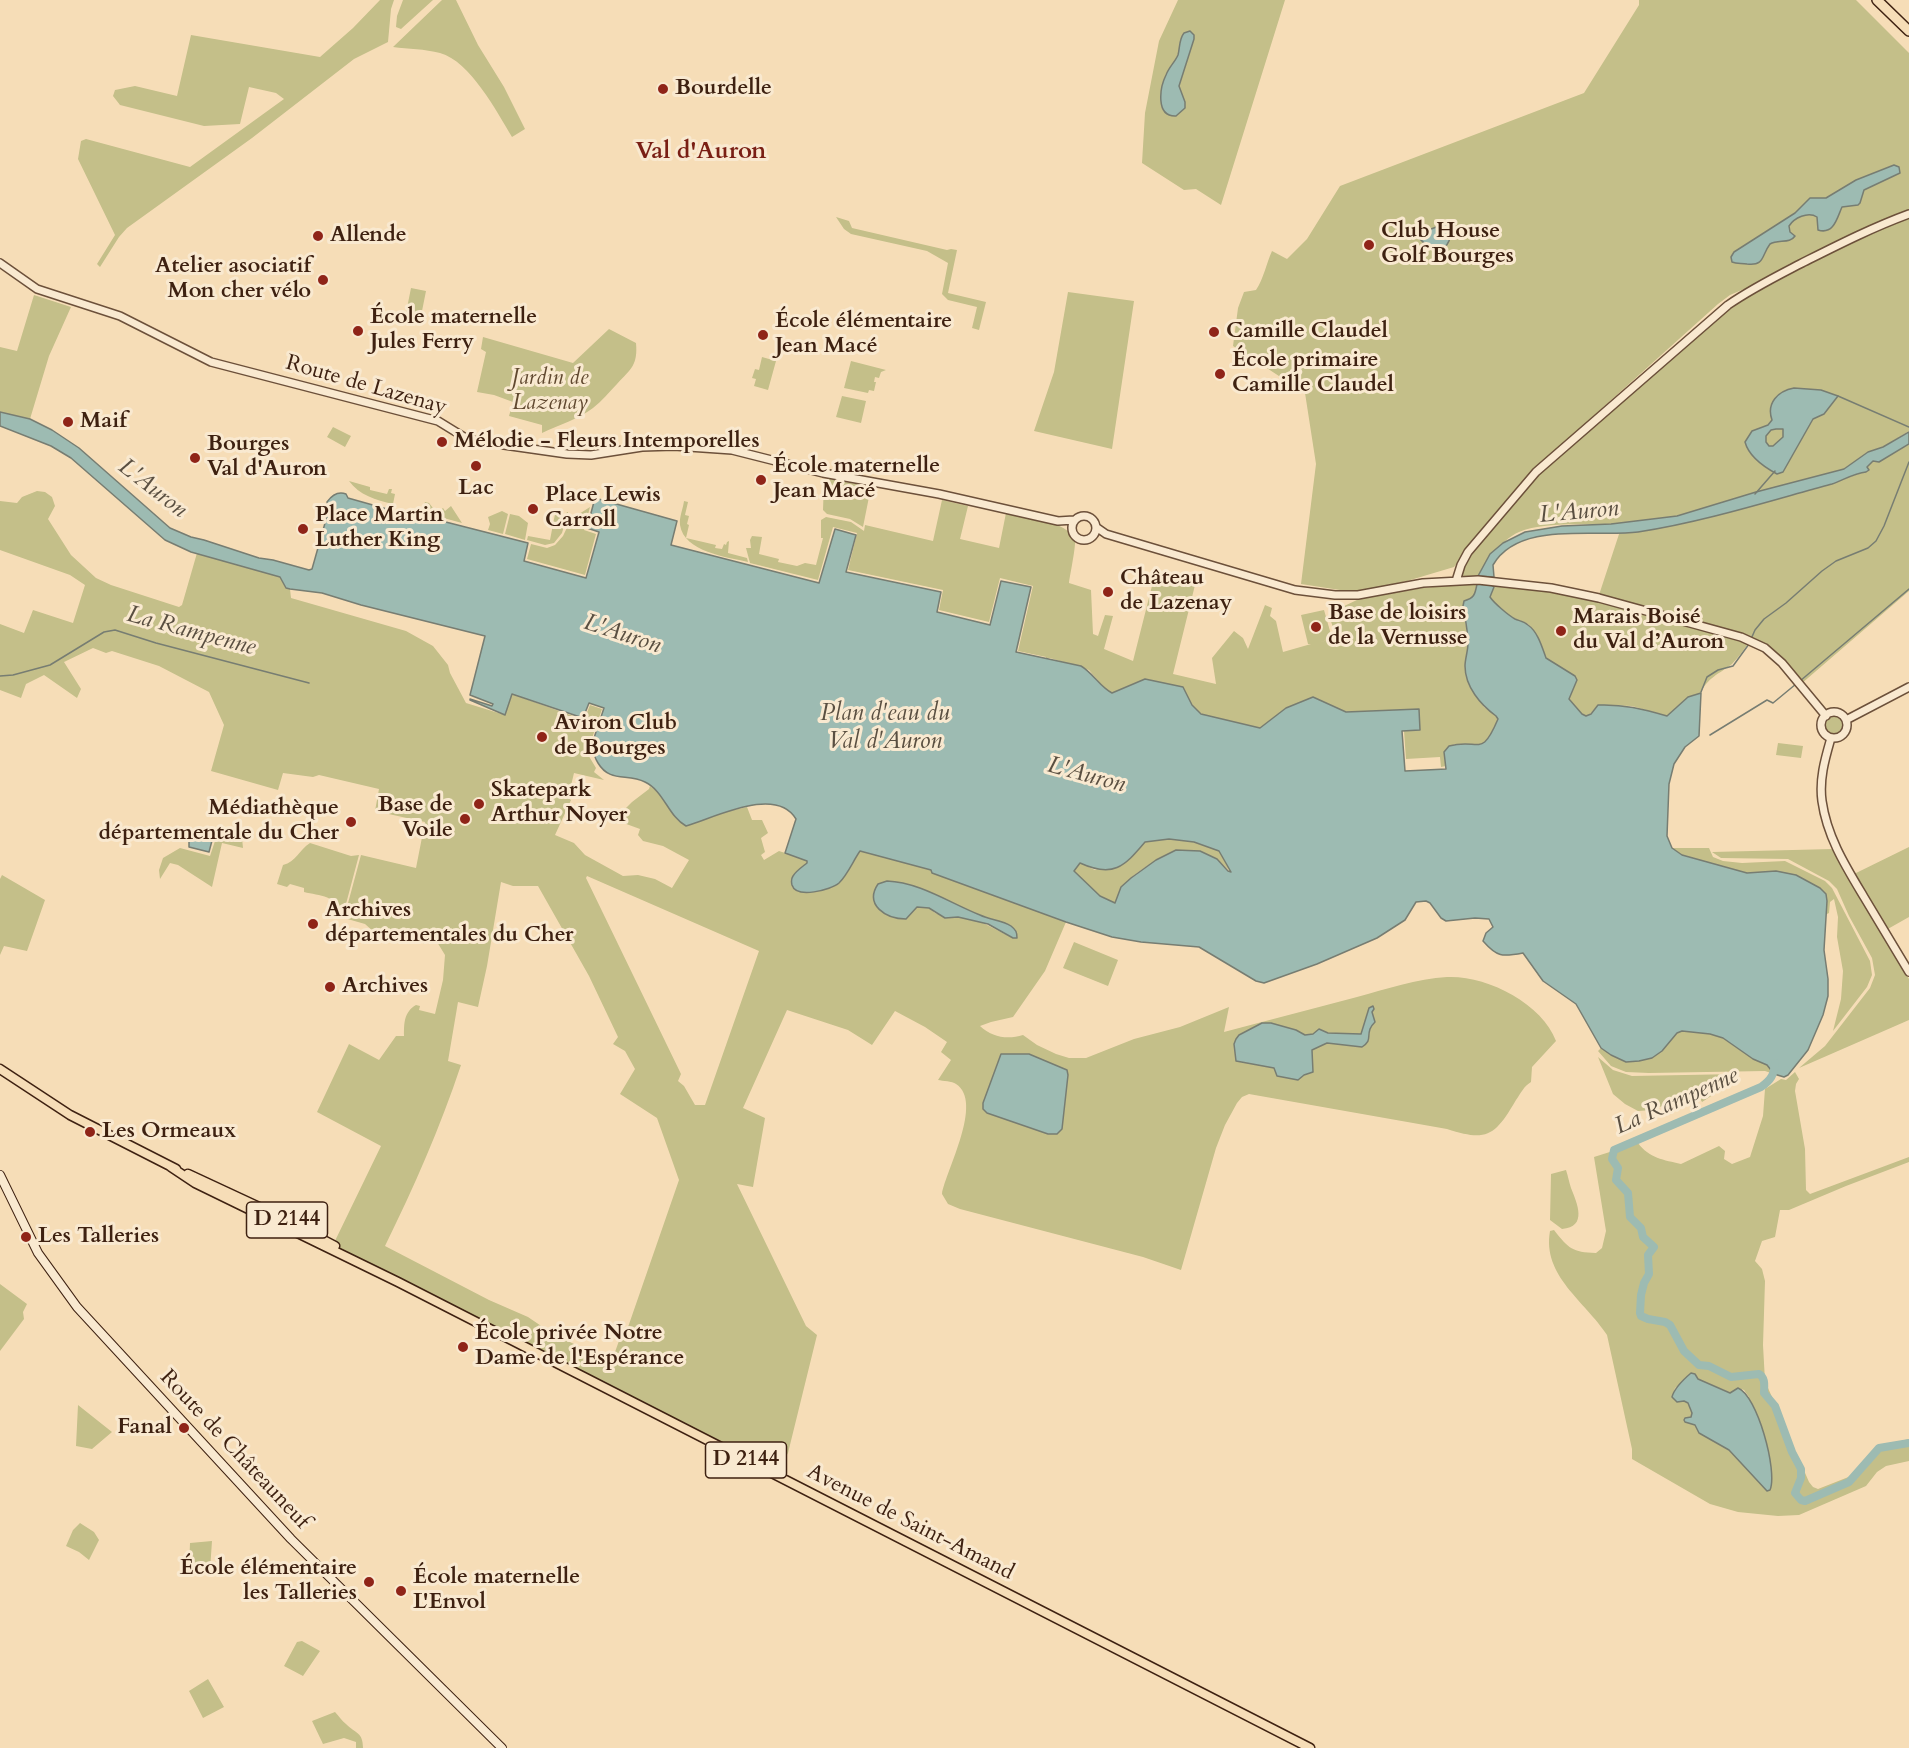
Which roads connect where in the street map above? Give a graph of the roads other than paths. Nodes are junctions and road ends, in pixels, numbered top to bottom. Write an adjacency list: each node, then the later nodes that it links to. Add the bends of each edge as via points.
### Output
1 (1877, 0): 2 (highway)
2 (1909, 31)
3 (1909, 214): 11 (street, via 1833,247 1728,305 1536,472 1468,552)
4 (0, 263): 6 (street, Route de Lazenay, via 37,289 120,316 211,362 438,421 464,437 488,443 591,455 642,447 732,450 823,473)
5 (1074, 520): 6 (street, Route de Lazenay); 7 (street, via 1086,515); 8 (street)
6 (1058, 521): 8 (street, Route de Lazenay)
7 (1096, 527): 9 (street); 10 (street)
8 (1071, 530): 10 (street, via 1080,540)
9 (1106, 534): 10 (street); 11 (street, via 1316,593 1358,595)
10 (1093, 536)
11 (1456, 580): 13 (street, via 1551,588 1741,637 1780,660)
12 (1909, 687): 14 (street)
13 (1826, 716): 14 (street, via 1837,712); 15 (street, via 1821,724)
14 (1846, 720): 15 (street, via 1844,734)
15 (1831, 738): 16 (street, via 1822,780 1826,824 1847,868)
16 (1909, 972)
17 (0, 1069): 20 (main road, Avenue de Saint-Amand / D 2144, via 70,1115 191,1181 300,1231)
18 (0, 1174): 19 (main road, Route de Châteauneuf, via 38,1252 77,1306 291,1539)
19 (502, 1748)
20 (1310, 1748)

